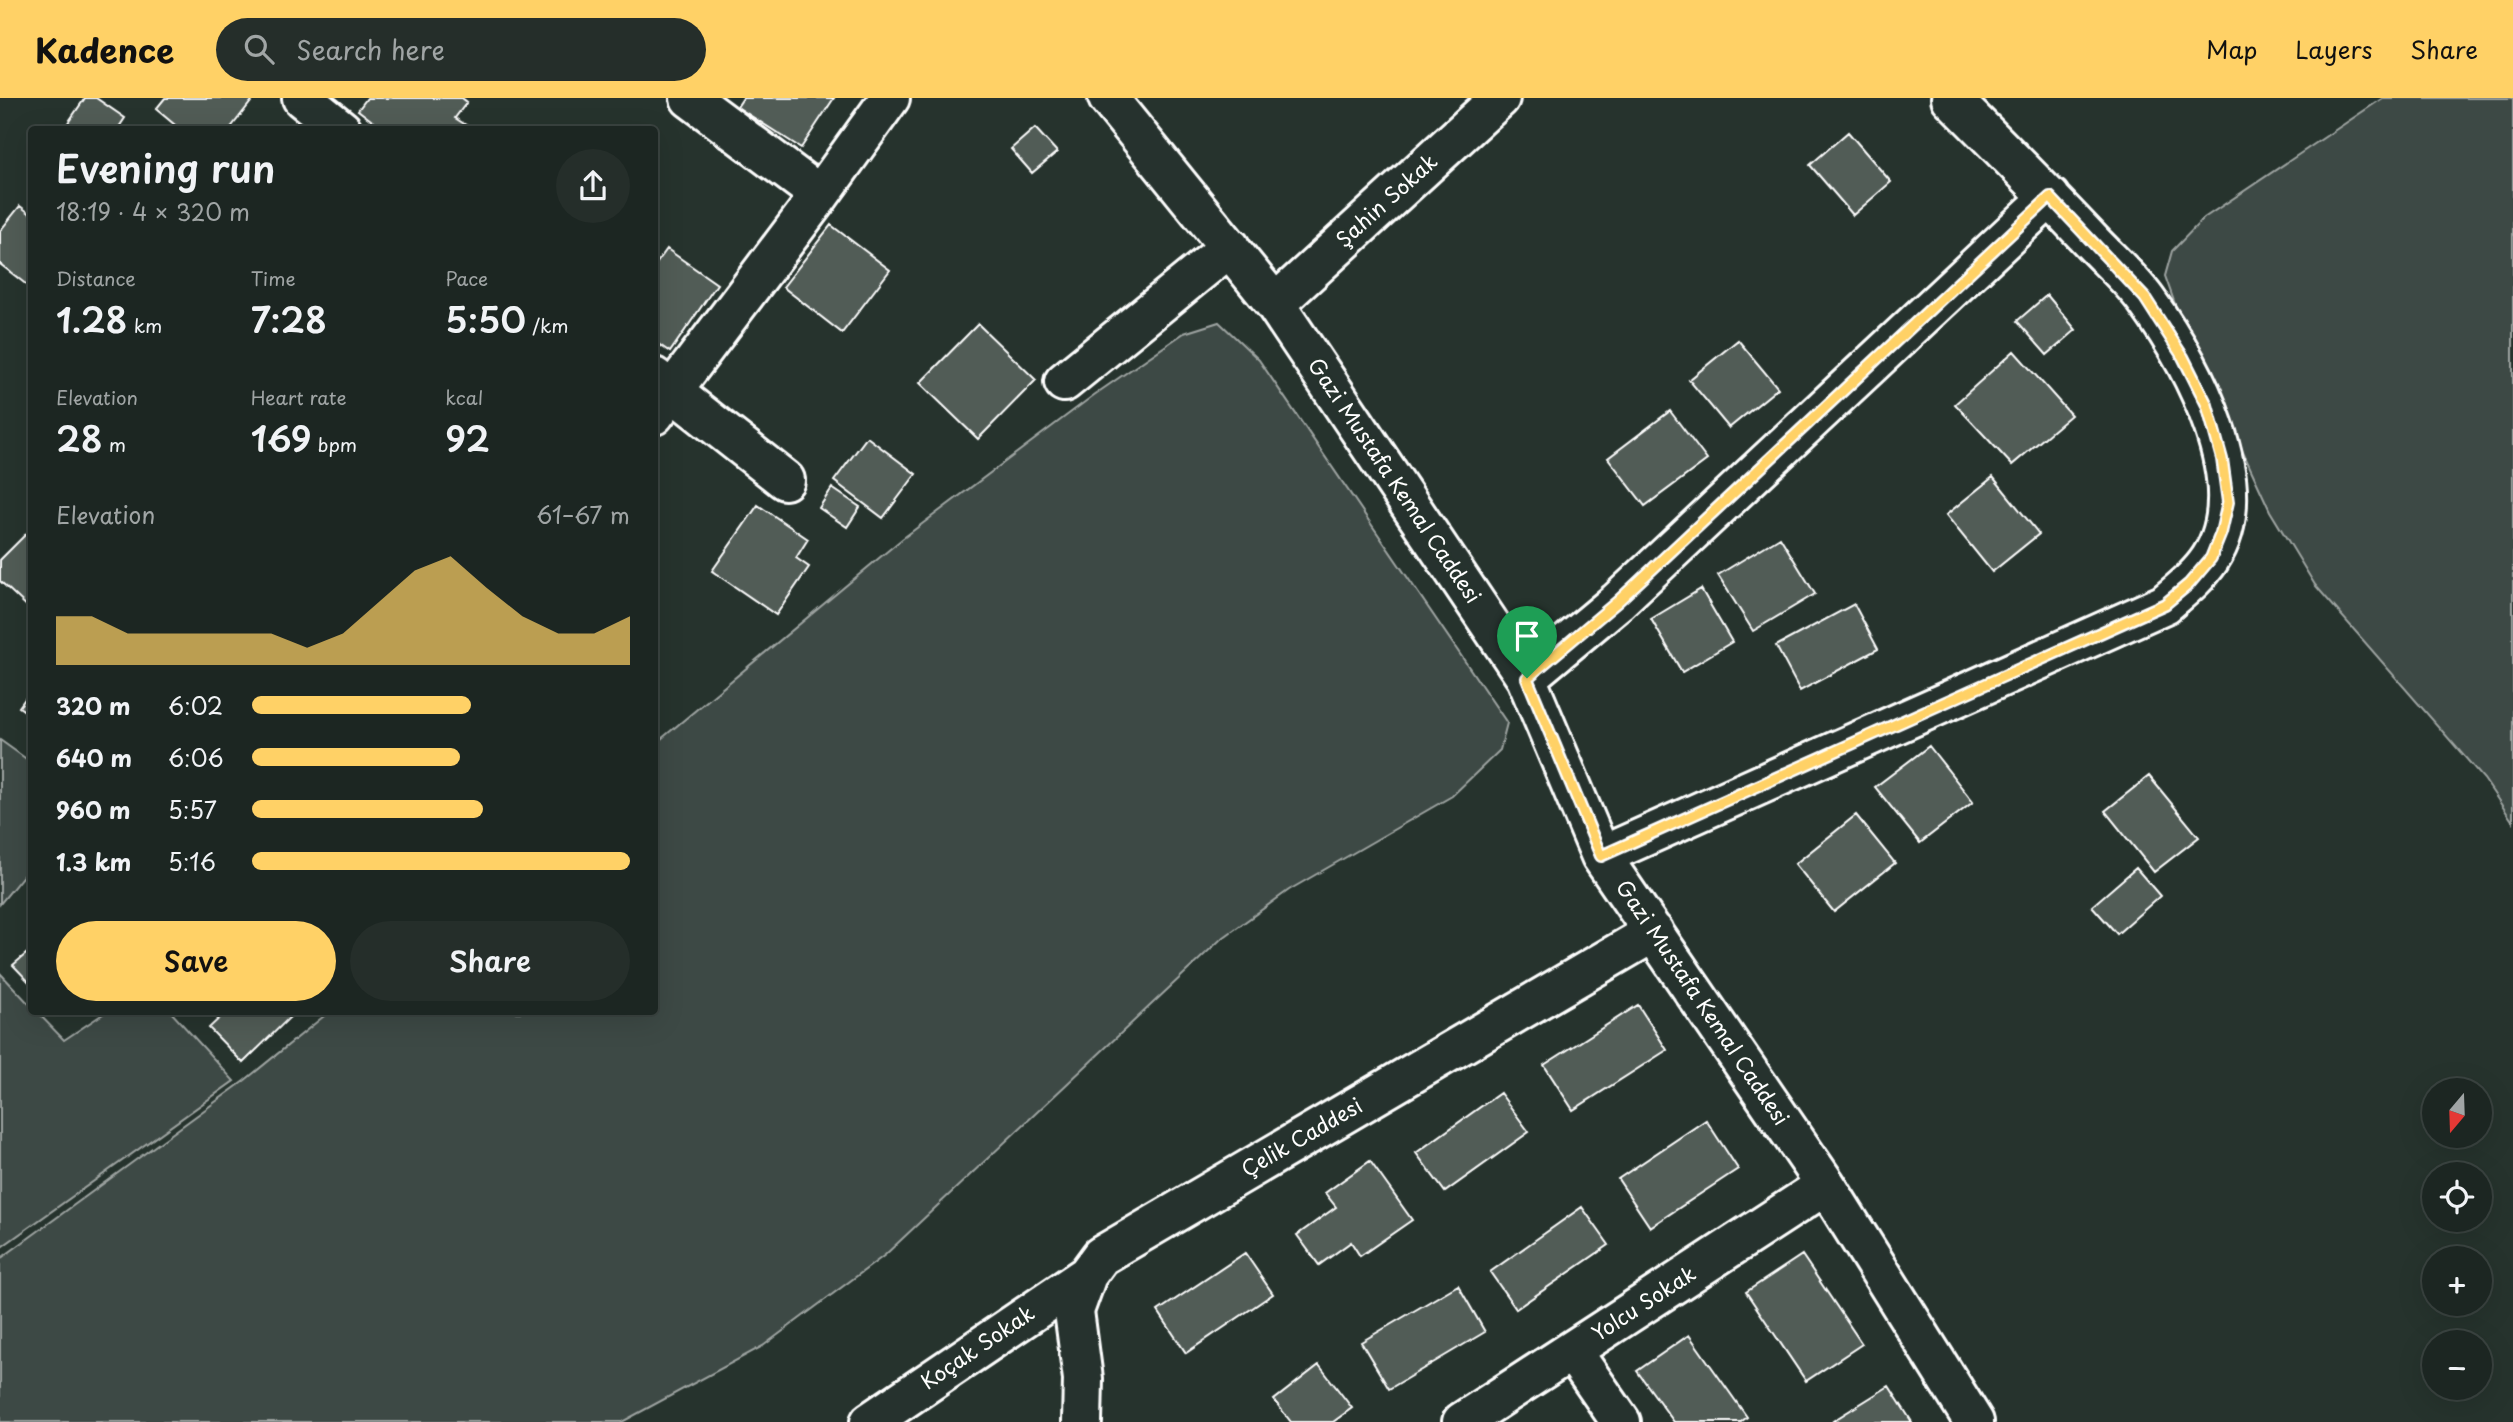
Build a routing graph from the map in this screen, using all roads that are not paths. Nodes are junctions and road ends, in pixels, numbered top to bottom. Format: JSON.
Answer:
{"nodes":[{"id":1,"x":690,"y":98,"type":"edge"},
{"id":2,"x":890,"y":98,"type":"edge"},
{"id":3,"x":1108,"y":98,"type":"edge"},
{"id":4,"x":1500,"y":98,"type":"edge"},
{"id":5,"x":1951,"y":98,"type":"edge"},
{"id":6,"x":304,"y":107,"type":"edge"},
{"id":7,"x":335,"y":126,"type":"edge"},
{"id":8,"x":821,"y":195,"type":"junction"},
{"id":9,"x":2050,"y":197,"type":"junction"},
{"id":10,"x":1230,"y":247,"type":"junction"},
{"id":11,"x":1275,"y":304,"type":"junction"},
{"id":12,"x":1064,"y":382,"type":"dead end"},
{"id":13,"x":660,"y":394,"type":"edge"},
{"id":14,"x":785,"y":480,"type":"dead end"},
{"id":15,"x":1527,"y":678,"type":"junction"},
{"id":16,"x":1601,"y":856,"type":"junction"},
{"id":17,"x":1654,"y":932,"type":"junction"},
{"id":18,"x":1826,"y":1185,"type":"junction"},
{"id":19,"x":1087,"y":1275,"type":"junction"},
{"id":20,"x":1572,"y":1351,"type":"junction"},
{"id":21,"x":1089,"y":1420,"type":"edge"},
{"id":22,"x":870,"y":1422,"type":"edge"},
{"id":23,"x":1462,"y":1422,"type":"edge"},
{"id":24,"x":1621,"y":1422,"type":"edge"},
{"id":25,"x":1974,"y":1422,"type":"edge"}],
"edges":[{"from":1,"to":8,"type":"street"},
{"from":2,"to":8,"type":"street"},
{"from":3,"to":10,"type":"street","name":"Gazi Mustafa Kemal Caddesi"},
{"from":4,"to":11,"type":"street","name":"Şahin Sokak"},
{"from":5,"to":9,"type":"street"},
{"from":6,"to":7,"type":"street"},
{"from":8,"to":13,"type":"street"},
{"from":9,"to":15,"type":"street"},
{"from":9,"to":16,"type":"street"},
{"from":10,"to":11,"type":"street","name":"Gazi Mustafa Kemal Caddesi"},
{"from":10,"to":12,"type":"street"},
{"from":11,"to":15,"type":"street","name":"Gazi Mustafa Kemal Caddesi"},
{"from":13,"to":14,"type":"street"},
{"from":15,"to":16,"type":"street","name":"Gazi Mustafa Kemal Caddesi"},
{"from":16,"to":17,"type":"street","name":"Gazi Mustafa Kemal Caddesi"},
{"from":17,"to":18,"type":"street","name":"Gazi Mustafa Kemal Caddesi"},
{"from":17,"to":19,"type":"street","name":"Çelik Caddesi"},
{"from":18,"to":20,"type":"street","name":"Yolcu Sokak"},
{"from":18,"to":25,"type":"street","name":"Gazi Mustafa Kemal Caddesi"},
{"from":19,"to":21,"type":"street","name":"Çelik Caddesi"},
{"from":19,"to":22,"type":"street","name":"Koçak Sokak"},
{"from":20,"to":23,"type":"street","name":"Yolcu Sokak"},
{"from":20,"to":24,"type":"street"}]}
